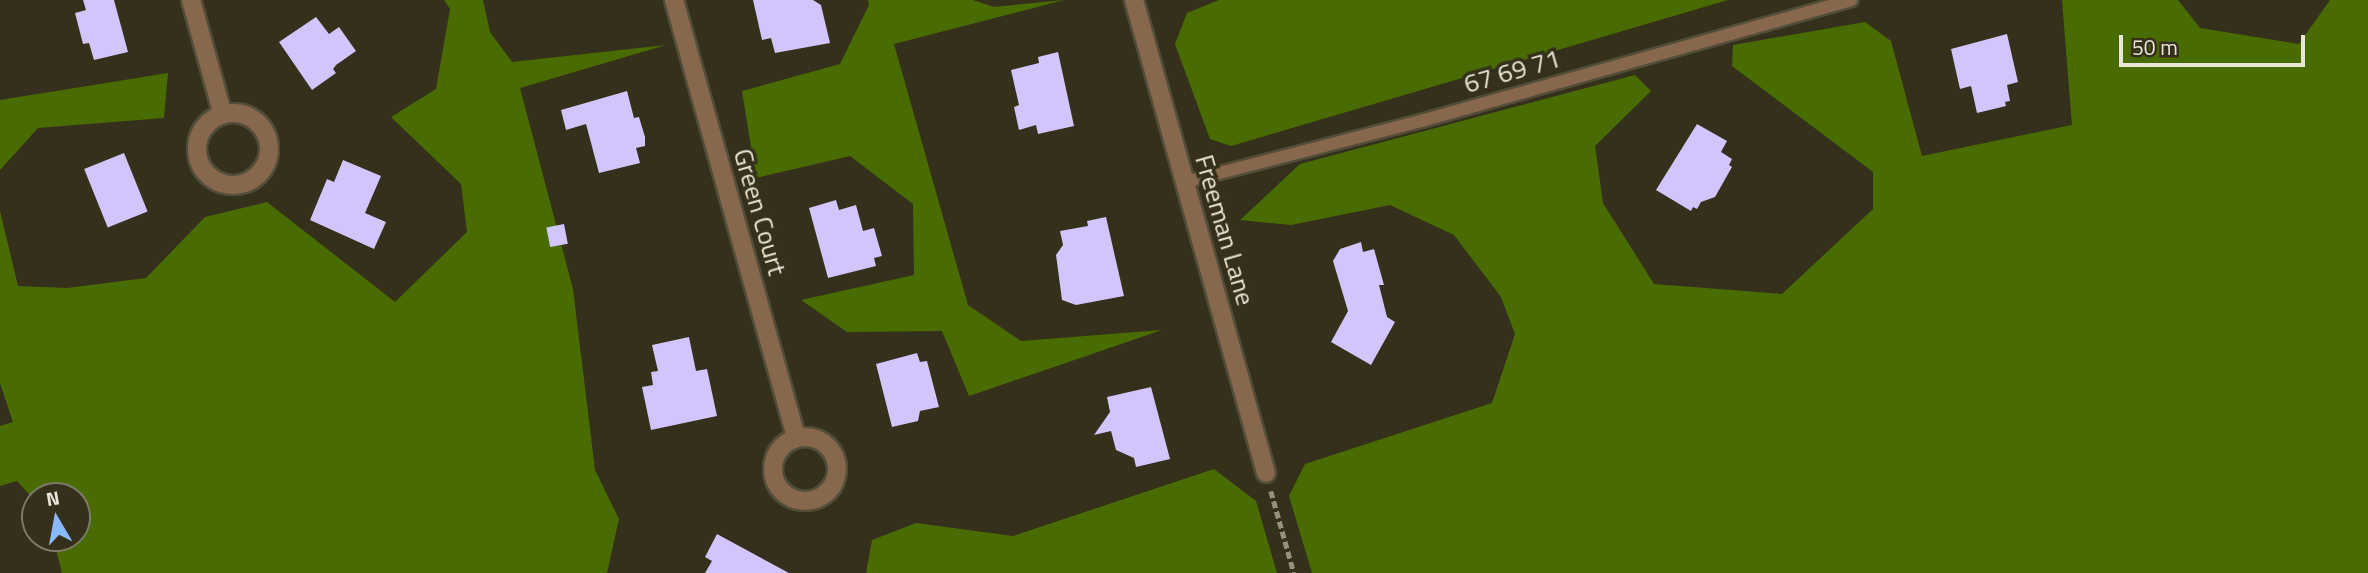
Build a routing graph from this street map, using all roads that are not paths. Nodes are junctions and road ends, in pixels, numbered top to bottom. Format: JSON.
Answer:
{"nodes":[{"id":1,"x":191,"y":0,"type":"edge"},
{"id":2,"x":674,"y":0,"type":"edge"},
{"id":3,"x":1134,"y":0,"type":"edge"},
{"id":4,"x":1851,"y":0,"type":"edge"},
{"id":5,"x":223,"y":115,"type":"junction"},
{"id":6,"x":1185,"y":182,"type":"junction"},
{"id":7,"x":796,"y":438,"type":"dead end"},
{"id":8,"x":1266,"y":473,"type":"road end"}],
"edges":[{"from":1,"to":5,"type":"street"},
{"from":2,"to":7,"type":"street","name":"Green Court"},
{"from":3,"to":6,"type":"street","name":"Freeman Lane"},
{"from":4,"to":6,"type":"lane","name":"67 69 71"},
{"from":5,"to":5,"type":"street"},
{"from":6,"to":8,"type":"street","name":"Freeman Lane"}]}
